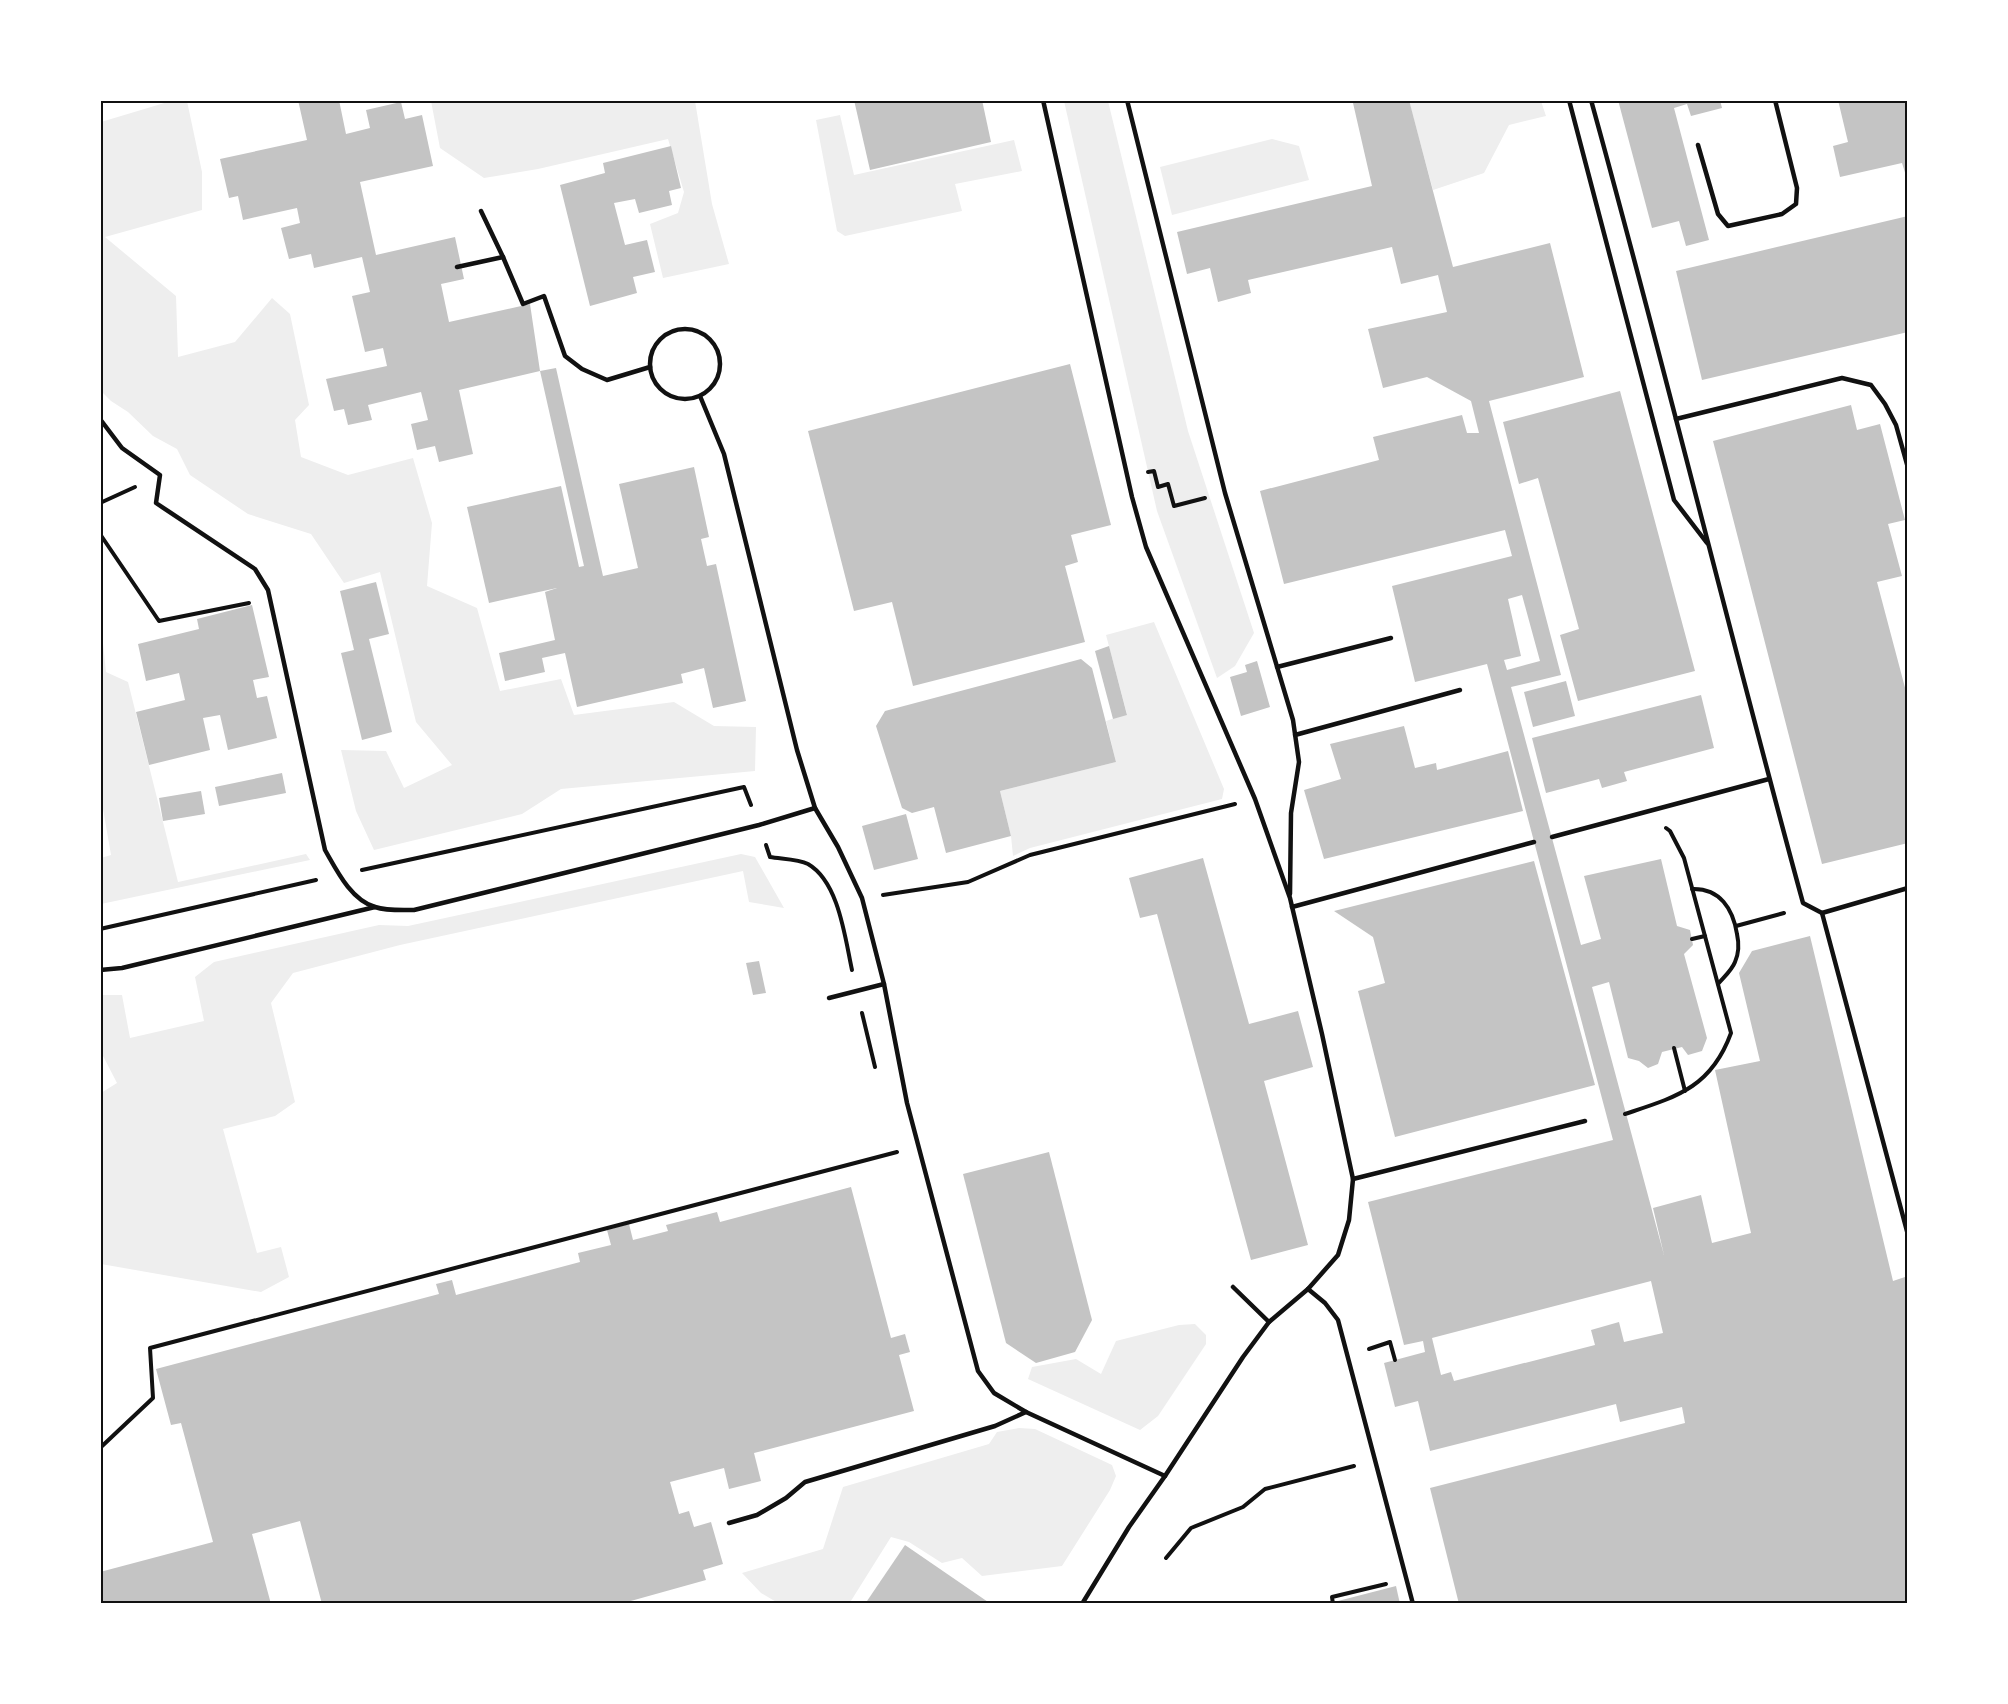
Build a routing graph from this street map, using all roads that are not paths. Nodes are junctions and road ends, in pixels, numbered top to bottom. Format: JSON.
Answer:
{"nodes":[{"id":1,"x":1043,"y":100,"type":"edge"},
{"id":2,"x":1128,"y":100,"type":"edge"},
{"id":3,"x":1569,"y":100,"type":"edge"},
{"id":4,"x":1591,"y":100,"type":"edge"},
{"id":5,"x":1775,"y":100,"type":"edge"},
{"id":6,"x":1698,"y":145,"type":"dead end"},
{"id":7,"x":480,"y":211,"type":"dead end"},
{"id":8,"x":503,"y":257,"type":"junction"},
{"id":9,"x":457,"y":267,"type":"dead end"},
{"id":10,"x":650,"y":367,"type":"junction"},
{"id":11,"x":700,"y":396,"type":"junction"},
{"id":12,"x":100,"y":419,"type":"edge"},
{"id":13,"x":1676,"y":419,"type":"junction"},
{"id":14,"x":1908,"y":468,"type":"edge"},
{"id":15,"x":1709,"y":545,"type":"junction"},
{"id":16,"x":1391,"y":638,"type":"dead end"},
{"id":17,"x":1277,"y":667,"type":"junction"},
{"id":18,"x":1460,"y":690,"type":"dead end"},
{"id":19,"x":1295,"y":735,"type":"junction"},
{"id":20,"x":1769,"y":779,"type":"junction"},
{"id":21,"x":815,"y":808,"type":"junction"},
{"id":22,"x":1552,"y":837,"type":"dead end"},
{"id":23,"x":1534,"y":842,"type":"dead end"},
{"id":24,"x":1908,"y":888,"type":"edge"},
{"id":25,"x":1290,"y":898,"type":"junction"},
{"id":26,"x":375,"y":907,"type":"junction"},
{"id":27,"x":1292,"y":907,"type":"junction"},
{"id":28,"x":1822,"y":913,"type":"junction"},
{"id":29,"x":100,"y":970,"type":"edge"},
{"id":30,"x":884,"y":984,"type":"junction"},
{"id":31,"x":829,"y":998,"type":"dead end"},
{"id":32,"x":1585,"y":1121,"type":"dead end"},
{"id":33,"x":1353,"y":1179,"type":"junction"},
{"id":34,"x":1908,"y":1235,"type":"edge"},
{"id":35,"x":1233,"y":1287,"type":"dead end"},
{"id":36,"x":1308,"y":1289,"type":"junction"},
{"id":37,"x":1269,"y":1322,"type":"junction"},
{"id":38,"x":1026,"y":1412,"type":"junction"},
{"id":39,"x":1165,"y":1476,"type":"junction"},
{"id":40,"x":729,"y":1523,"type":"dead end"},
{"id":41,"x":1082,"y":1604,"type":"edge"},
{"id":42,"x":1413,"y":1604,"type":"edge"}],
"edges":[{"from":1,"to":25,"type":"lane"},
{"from":2,"to":17,"type":"lane"},
{"from":3,"to":15,"type":"lane"},
{"from":4,"to":13,"type":"lane"},
{"from":5,"to":6,"type":"lane"},
{"from":7,"to":8,"type":"lane"},
{"from":8,"to":9,"type":"lane"},
{"from":8,"to":10,"type":"lane"},
{"from":10,"to":11,"type":"lane"},
{"from":10,"to":11,"type":"lane"},
{"from":11,"to":21,"type":"lane"},
{"from":12,"to":26,"type":"lane"},
{"from":13,"to":14,"type":"lane"},
{"from":13,"to":15,"type":"lane"},
{"from":15,"to":20,"type":"lane"},
{"from":16,"to":17,"type":"lane"},
{"from":17,"to":19,"type":"lane"},
{"from":18,"to":19,"type":"lane"},
{"from":19,"to":25,"type":"lane"},
{"from":20,"to":22,"type":"lane"},
{"from":20,"to":28,"type":"lane"},
{"from":21,"to":26,"type":"lane"},
{"from":21,"to":30,"type":"lane"},
{"from":23,"to":27,"type":"lane"},
{"from":24,"to":28,"type":"lane"},
{"from":25,"to":27,"type":"lane"},
{"from":26,"to":29,"type":"lane"},
{"from":27,"to":33,"type":"lane"},
{"from":28,"to":34,"type":"lane"},
{"from":30,"to":31,"type":"lane"},
{"from":30,"to":38,"type":"lane"},
{"from":32,"to":33,"type":"lane"},
{"from":33,"to":36,"type":"lane"},
{"from":35,"to":37,"type":"lane"},
{"from":36,"to":37,"type":"lane"},
{"from":36,"to":42,"type":"lane"},
{"from":37,"to":39,"type":"lane"},
{"from":38,"to":39,"type":"lane"},
{"from":38,"to":40,"type":"lane"},
{"from":39,"to":41,"type":"lane"}]}
